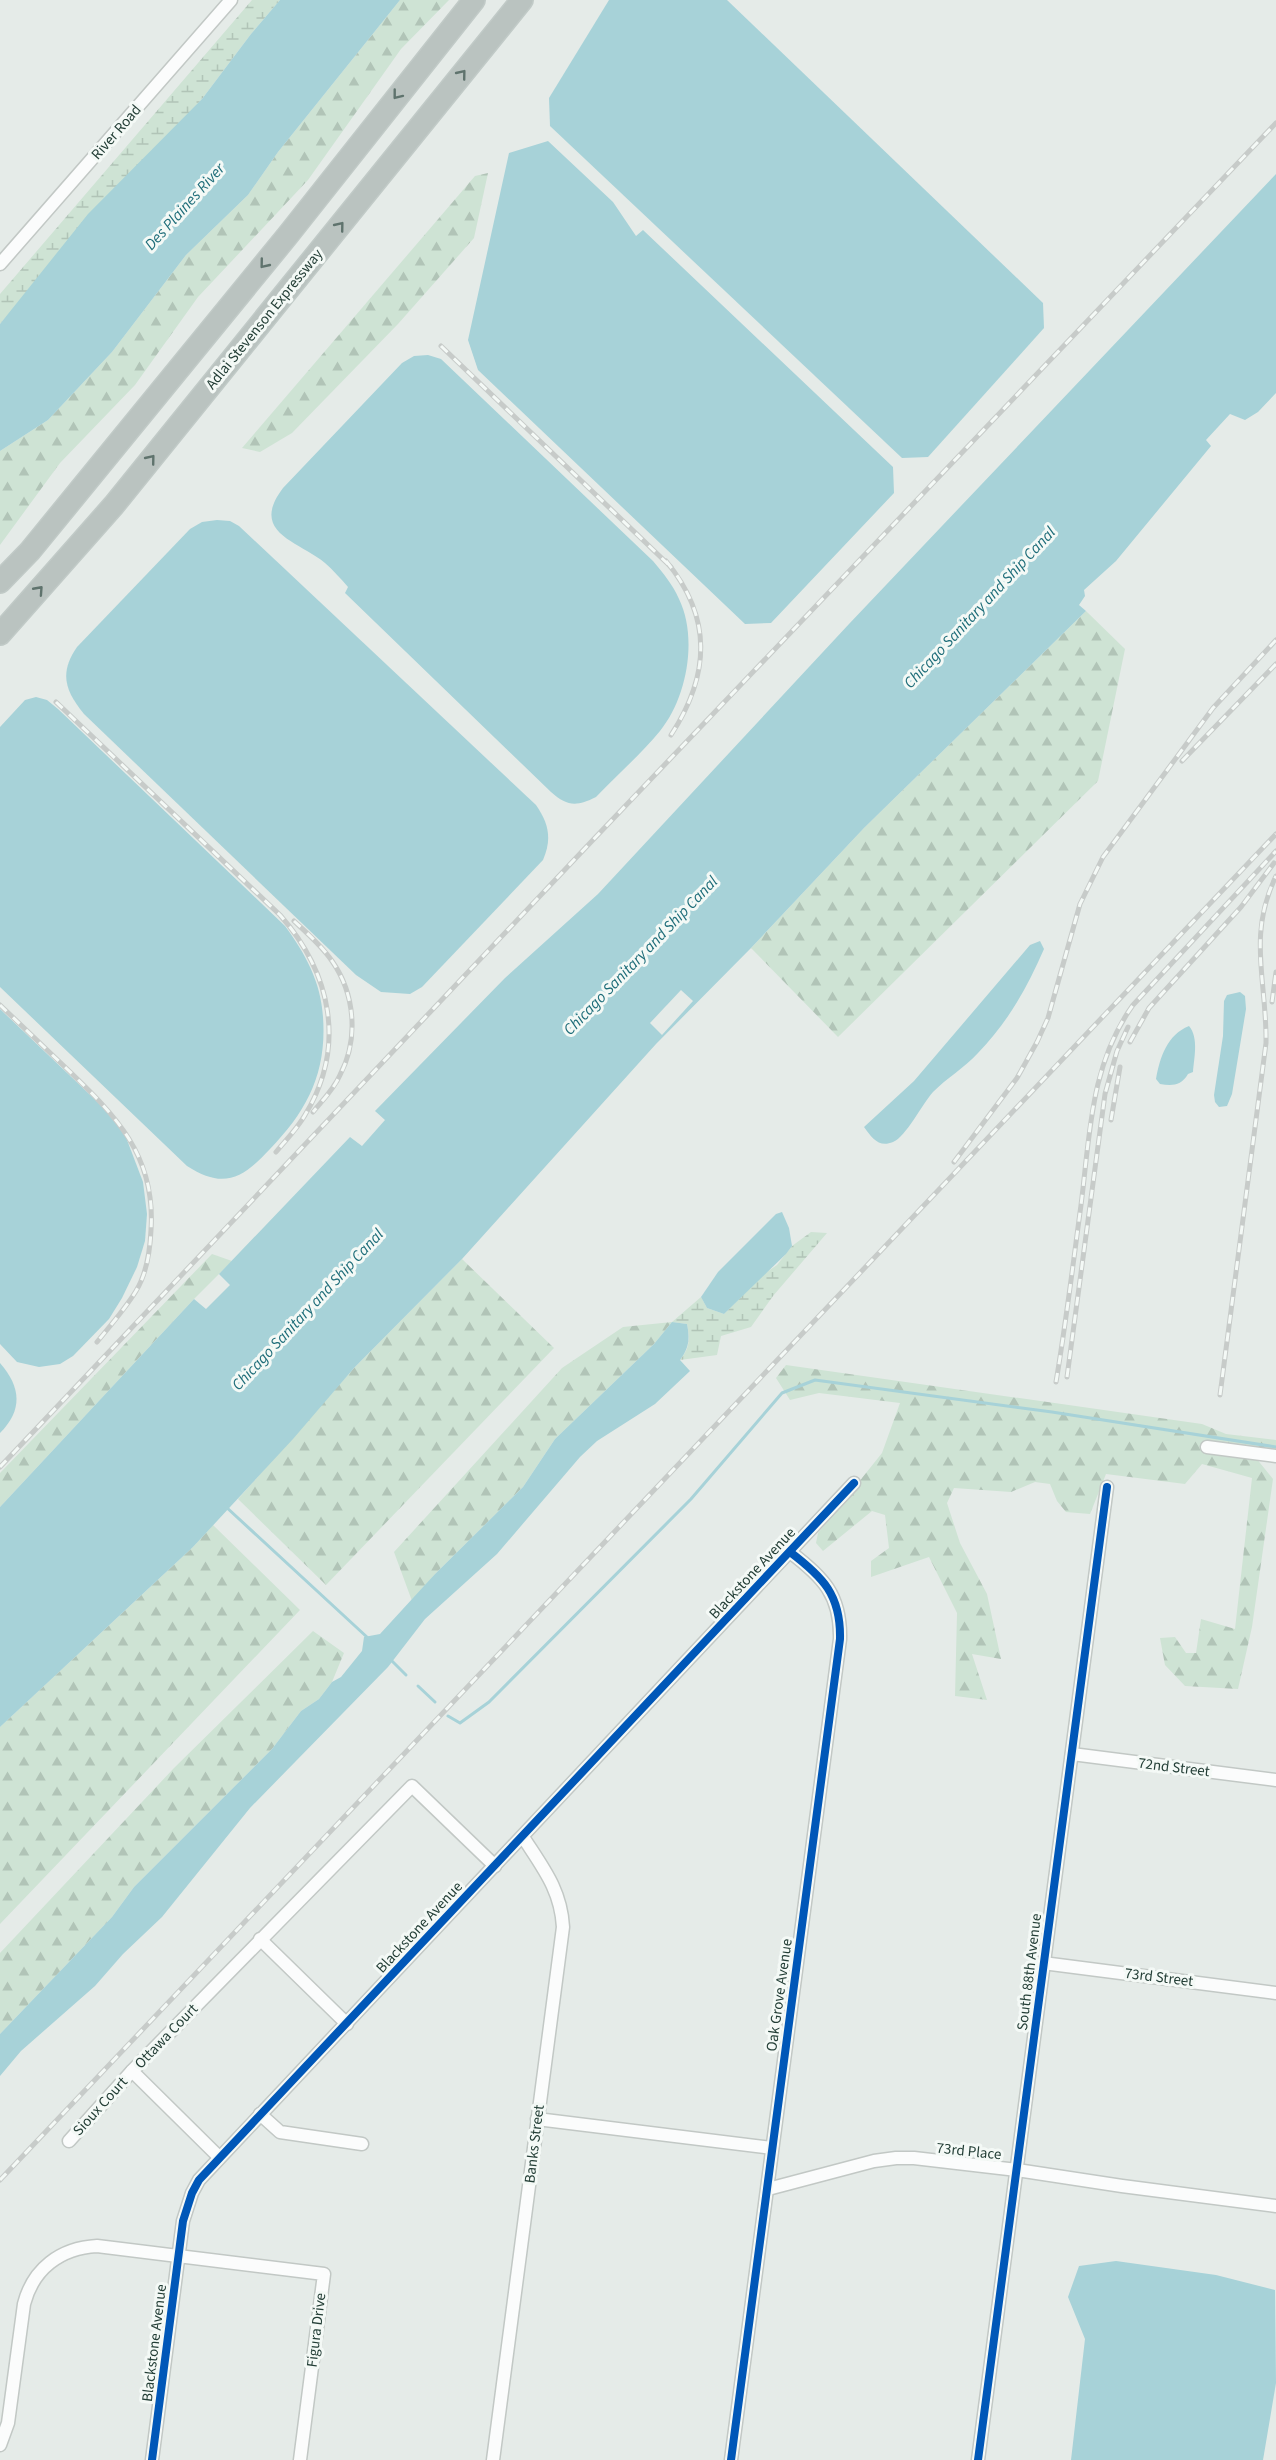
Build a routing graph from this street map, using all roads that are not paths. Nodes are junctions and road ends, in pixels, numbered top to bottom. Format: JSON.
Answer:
{"nodes":[{"id":1,"x":231,"y":0,"type":"edge"},
{"id":2,"x":474,"y":0,"type":"edge"},
{"id":3,"x":522,"y":0,"type":"edge"},
{"id":4,"x":0,"y":264,"type":"edge"},
{"id":5,"x":0,"y":582,"type":"edge"},
{"id":6,"x":0,"y":634,"type":"edge"},
{"id":7,"x":1207,"y":1447,"type":"dead end"},
{"id":8,"x":1276,"y":1456,"type":"edge"},
{"id":9,"x":854,"y":1484,"type":"dead end"},
{"id":10,"x":1107,"y":1487,"type":"dead end"},
{"id":11,"x":790,"y":1552,"type":"junction"},
{"id":12,"x":1072,"y":1754,"type":"junction"},
{"id":13,"x":1276,"y":1780,"type":"edge"},
{"id":14,"x":523,"y":1837,"type":"junction"},
{"id":15,"x":495,"y":1866,"type":"junction"},
{"id":16,"x":260,"y":1939,"type":"junction"},
{"id":17,"x":1043,"y":1963,"type":"junction"},
{"id":18,"x":1276,"y":1993,"type":"edge"},
{"id":19,"x":347,"y":2024,"type":"junction"},
{"id":20,"x":132,"y":2071,"type":"junction"},
{"id":21,"x":260,"y":2114,"type":"junction"},
{"id":22,"x":537,"y":2119,"type":"junction"},
{"id":23,"x":69,"y":2141,"type":"dead end"},
{"id":24,"x":362,"y":2144,"type":"dead end"},
{"id":25,"x":772,"y":2148,"type":"junction"},
{"id":26,"x":219,"y":2157,"type":"junction"},
{"id":27,"x":1017,"y":2170,"type":"junction"},
{"id":28,"x":768,"y":2189,"type":"junction"},
{"id":29,"x":1276,"y":2206,"type":"edge"},
{"id":30,"x":178,"y":2256,"type":"junction"},
{"id":31,"x":4,"y":2422,"type":"edge"},
{"id":32,"x":0,"y":2445,"type":"edge"},
{"id":33,"x":152,"y":2460,"type":"edge"},
{"id":34,"x":300,"y":2460,"type":"edge"},
{"id":35,"x":493,"y":2460,"type":"edge"},
{"id":36,"x":730,"y":2460,"type":"edge"},
{"id":37,"x":978,"y":2460,"type":"edge"}],
"edges":[{"from":1,"to":4,"type":"street","name":"River Road"},
{"from":2,"to":5,"type":"highway","one_way":true},
{"from":6,"to":3,"type":"highway","name":"Adlai Stevenson Expressway","one_way":true},
{"from":7,"to":8,"type":"street"},
{"from":9,"to":11,"type":"street","name":"Blackstone Avenue"},
{"from":10,"to":12,"type":"street","name":"South 88th Avenue"},
{"from":11,"to":14,"type":"street","name":"Blackstone Avenue"},
{"from":11,"to":25,"type":"street","name":"Oak Grove Avenue"},
{"from":12,"to":13,"type":"street","name":"72nd Street"},
{"from":12,"to":17,"type":"street","name":"South 88th Avenue"},
{"from":14,"to":15,"type":"street","name":"Blackstone Avenue"},
{"from":14,"to":22,"type":"street","name":"Banks Street"},
{"from":15,"to":16,"type":"street","name":"Ottawa Court"},
{"from":15,"to":19,"type":"street","name":"Blackstone Avenue"},
{"from":16,"to":19,"type":"street"},
{"from":16,"to":20,"type":"street","name":"Ottawa Court"},
{"from":17,"to":18,"type":"street","name":"73rd Street"},
{"from":17,"to":27,"type":"street","name":"South 88th Avenue"},
{"from":19,"to":21,"type":"street","name":"Blackstone Avenue"},
{"from":20,"to":23,"type":"street","name":"Sioux Court"},
{"from":20,"to":26,"type":"street","name":"Ottawa Court"},
{"from":21,"to":24,"type":"street"},
{"from":21,"to":26,"type":"street","name":"Blackstone Avenue"},
{"from":22,"to":25,"type":"street"},
{"from":22,"to":35,"type":"street","name":"Banks Street"},
{"from":25,"to":28,"type":"street","name":"Oak Grove Avenue"},
{"from":26,"to":30,"type":"street","name":"Blackstone Avenue"},
{"from":27,"to":28,"type":"street","name":"73rd Place"},
{"from":27,"to":29,"type":"street","name":"73rd Place"},
{"from":27,"to":37,"type":"street","name":"South 88th Avenue"},
{"from":28,"to":36,"type":"street","name":"Oak Grove Avenue"},
{"from":30,"to":31,"type":"street"},
{"from":30,"to":33,"type":"street","name":"Blackstone Avenue"},
{"from":30,"to":34,"type":"street","name":"Figura Drive"},
{"from":31,"to":32,"type":"street"}]}
